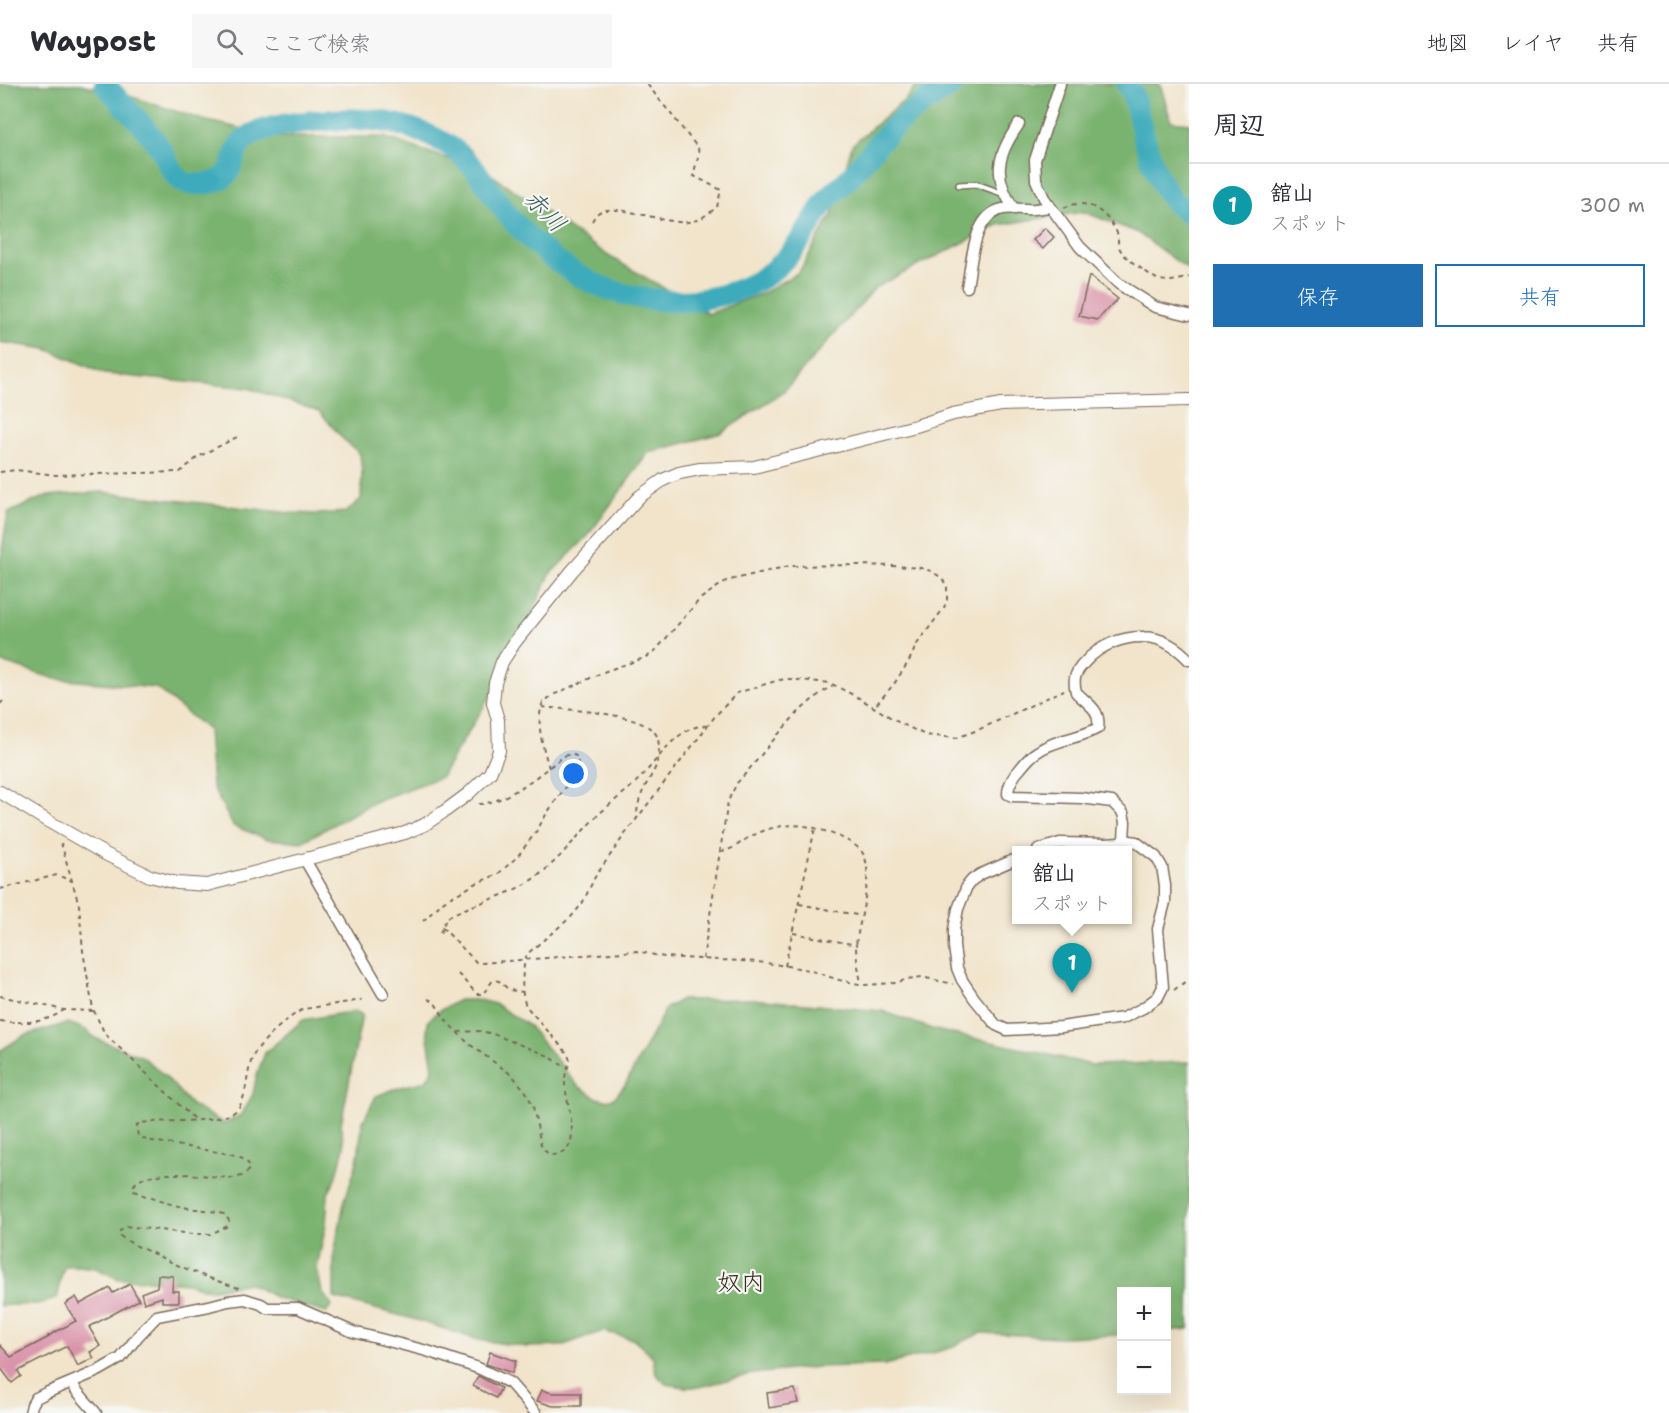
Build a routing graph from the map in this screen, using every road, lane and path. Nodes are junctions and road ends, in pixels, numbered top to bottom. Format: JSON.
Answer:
{"nodes":[{"id":1,"x":647,"y":84,"type":"edge"},
{"id":2,"x":1060,"y":84,"type":"edge"},
{"id":3,"x":1019,"y":124,"type":"dead end"},
{"id":4,"x":959,"y":185,"type":"dead end"},
{"id":5,"x":1004,"y":194,"type":"junction"},
{"id":6,"x":1014,"y":209,"type":"junction"},
{"id":7,"x":1052,"y":210,"type":"junction"},
{"id":8,"x":592,"y":221,"type":"dead end"},
{"id":9,"x":1189,"y":277,"type":"edge"},
{"id":10,"x":967,"y":287,"type":"dead end"},
{"id":11,"x":1189,"y":315,"type":"edge"},
{"id":12,"x":1189,"y":400,"type":"edge"},
{"id":13,"x":237,"y":438,"type":"dead end"},
{"id":14,"x":0,"y":472,"type":"edge"},
{"id":15,"x":1189,"y":660,"type":"edge"},
{"id":16,"x":1074,"y":685,"type":"junction"},
{"id":17,"x":834,"y":686,"type":"junction"},
{"id":18,"x":3,"y":701,"type":"dead end"},
{"id":19,"x":0,"y":704,"type":"edge"},
{"id":20,"x":540,"y":707,"type":"junction"},
{"id":21,"x":874,"y":707,"type":"junction"},
{"id":22,"x":709,"y":726,"type":"junction"},
{"id":23,"x":657,"y":758,"type":"junction"},
{"id":24,"x":549,"y":768,"type":"junction"},
{"id":25,"x":0,"y":792,"type":"edge"},
{"id":26,"x":465,"y":796,"type":"junction"},
{"id":27,"x":637,"y":819,"type":"junction"},
{"id":28,"x":816,"y":828,"type":"junction"},
{"id":29,"x":60,"y":829,"type":"junction"},
{"id":30,"x":1124,"y":840,"type":"junction"},
{"id":31,"x":1051,"y":846,"type":"edge"},
{"id":32,"x":720,"y":851,"type":"junction"},
{"id":33,"x":305,"y":860,"type":"junction"},
{"id":34,"x":1012,"y":861,"type":"edge"},
{"id":35,"x":72,"y":881,"type":"junction"},
{"id":36,"x":0,"y":889,"type":"edge"},
{"id":37,"x":799,"y":904,"type":"junction"},
{"id":38,"x":862,"y":916,"type":"junction"},
{"id":39,"x":423,"y":921,"type":"dead end"},
{"id":40,"x":442,"y":927,"type":"junction"},
{"id":41,"x":440,"y":933,"type":"dead end"},
{"id":42,"x":793,"y":933,"type":"junction"},
{"id":43,"x":857,"y":945,"type":"junction"},
{"id":44,"x":703,"y":959,"type":"junction"},
{"id":45,"x":525,"y":960,"type":"junction"},
{"id":46,"x":785,"y":966,"type":"junction"},
{"id":47,"x":458,"y":974,"type":"dead end"},
{"id":48,"x":861,"y":984,"type":"junction"},
{"id":49,"x":967,"y":988,"type":"junction"},
{"id":50,"x":523,"y":992,"type":"junction"},
{"id":51,"x":382,"y":994,"type":"dead end"},
{"id":52,"x":0,"y":996,"type":"edge"},
{"id":53,"x":428,"y":999,"type":"dead end"},
{"id":54,"x":362,"y":1000,"type":"dead end"},
{"id":55,"x":64,"y":1010,"type":"junction"},
{"id":56,"x":94,"y":1011,"type":"junction"},
{"id":57,"x":0,"y":1021,"type":"edge"},
{"id":58,"x":458,"y":1032,"type":"junction"},
{"id":59,"x":568,"y":1067,"type":"junction"},
{"id":60,"x":194,"y":1119,"type":"junction"},
{"id":61,"x":242,"y":1289,"type":"dead end"},
{"id":62,"x":72,"y":1383,"type":"junction"},
{"id":63,"x":30,"y":1413,"type":"edge"},
{"id":64,"x":96,"y":1413,"type":"edge"},
{"id":65,"x":536,"y":1413,"type":"edge"}],
"edges":[{"from":1,"to":8,"type":"path"},
{"from":2,"to":7,"type":"street"},
{"from":3,"to":5,"type":"street"},
{"from":4,"to":5,"type":"lane"},
{"from":5,"to":6,"type":"street"},
{"from":6,"to":7,"type":"street"},
{"from":6,"to":10,"type":"street"},
{"from":7,"to":9,"type":"path"},
{"from":7,"to":11,"type":"street"},
{"from":12,"to":26,"type":"street"},
{"from":13,"to":14,"type":"path"},
{"from":15,"to":16,"type":"street"},
{"from":16,"to":21,"type":"path"},
{"from":16,"to":30,"type":"street"},
{"from":17,"to":21,"type":"path"},
{"from":17,"to":22,"type":"path"},
{"from":17,"to":32,"type":"path"},
{"from":18,"to":19,"type":"path"},
{"from":20,"to":21,"type":"path"},
{"from":20,"to":23,"type":"path"},
{"from":20,"to":24,"type":"path"},
{"from":22,"to":23,"type":"path"},
{"from":22,"to":27,"type":"path"},
{"from":23,"to":27,"type":"path"},
{"from":23,"to":40,"type":"path"},
{"from":24,"to":26,"type":"path"},
{"from":24,"to":39,"type":"path"},
{"from":25,"to":29,"type":"street"},
{"from":26,"to":33,"type":"street"},
{"from":27,"to":45,"type":"path"},
{"from":28,"to":32,"type":"path"},
{"from":28,"to":37,"type":"path"},
{"from":28,"to":38,"type":"path"},
{"from":29,"to":33,"type":"street"},
{"from":29,"to":35,"type":"path"},
{"from":30,"to":31,"type":"street"},
{"from":30,"to":49,"type":"street"},
{"from":32,"to":44,"type":"path"},
{"from":33,"to":51,"type":"street"},
{"from":34,"to":49,"type":"street"},
{"from":35,"to":36,"type":"path"},
{"from":35,"to":56,"type":"path"},
{"from":37,"to":38,"type":"path"},
{"from":37,"to":42,"type":"path"},
{"from":38,"to":43,"type":"path"},
{"from":40,"to":41,"type":"path"},
{"from":40,"to":45,"type":"path"},
{"from":42,"to":43,"type":"path"},
{"from":42,"to":46,"type":"path"},
{"from":43,"to":48,"type":"path"},
{"from":44,"to":45,"type":"path"},
{"from":44,"to":46,"type":"path"},
{"from":45,"to":50,"type":"path"},
{"from":46,"to":48,"type":"path"},
{"from":47,"to":50,"type":"path"},
{"from":48,"to":49,"type":"path"},
{"from":50,"to":59,"type":"path"},
{"from":52,"to":55,"type":"path"},
{"from":53,"to":58,"type":"path"},
{"from":54,"to":60,"type":"path"},
{"from":55,"to":56,"type":"path"},
{"from":55,"to":57,"type":"path"},
{"from":56,"to":60,"type":"path"},
{"from":58,"to":59,"type":"path"},
{"from":58,"to":59,"type":"path"},
{"from":60,"to":61,"type":"path"},
{"from":62,"to":63,"type":"street"},
{"from":62,"to":64,"type":"street"},
{"from":62,"to":65,"type":"street"}]}
